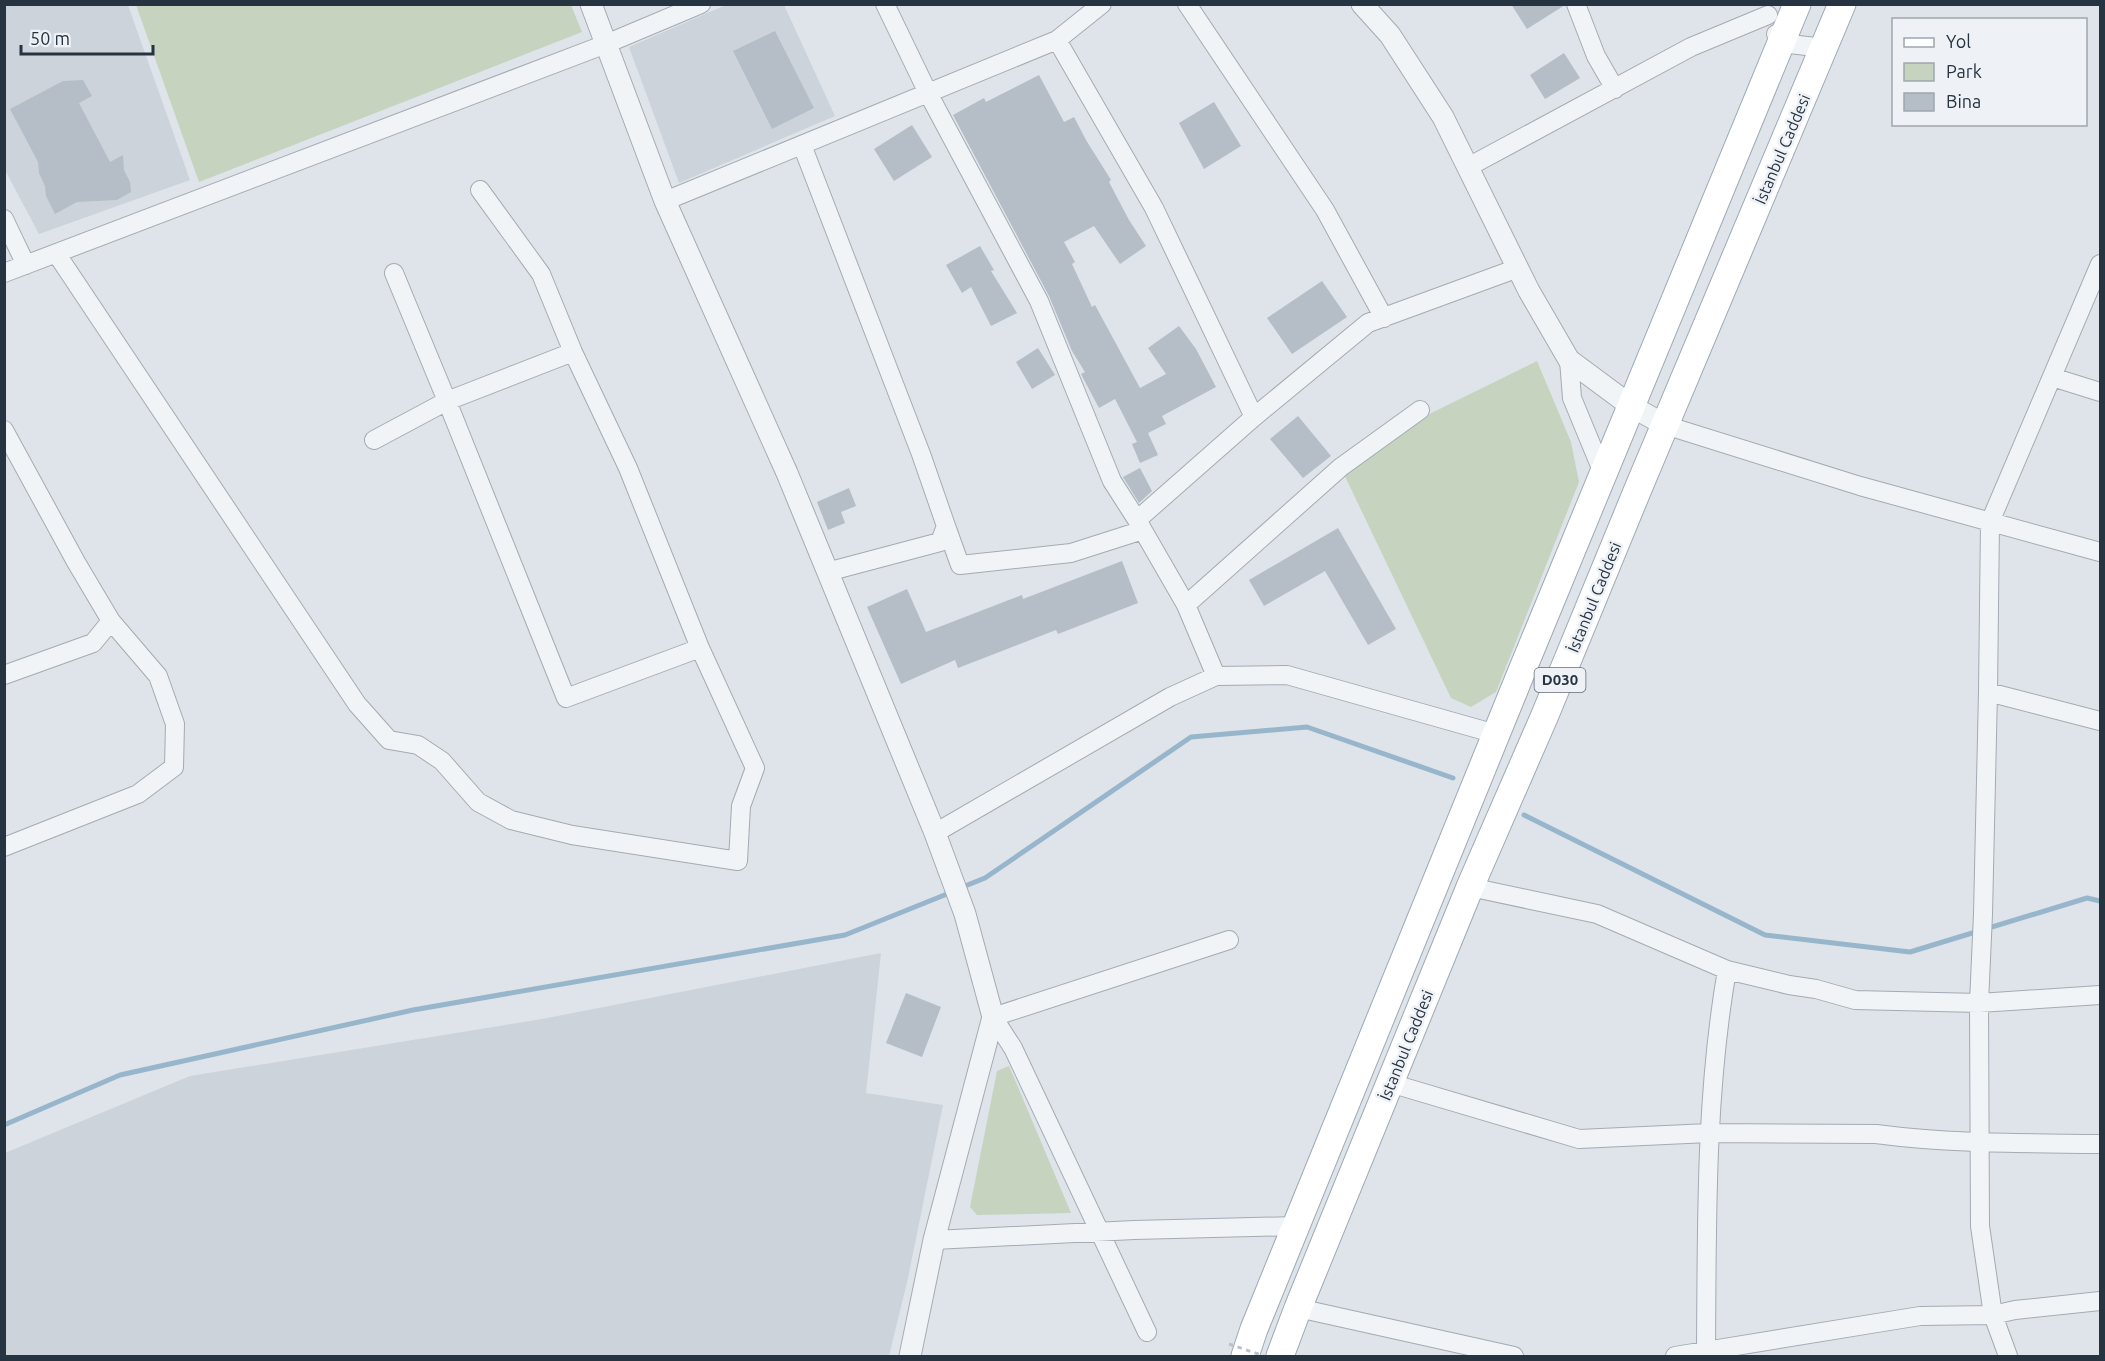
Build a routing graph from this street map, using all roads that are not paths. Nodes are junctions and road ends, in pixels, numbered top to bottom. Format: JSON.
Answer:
{"nodes":[{"id":1,"x":591,"y":4,"type":"edge"},
{"id":2,"x":701,"y":4,"type":"edge"},
{"id":3,"x":885,"y":4,"type":"edge"},
{"id":4,"x":1102,"y":4,"type":"edge"},
{"id":5,"x":1187,"y":4,"type":"edge"},
{"id":6,"x":1362,"y":4,"type":"edge"},
{"id":7,"x":1575,"y":4,"type":"edge"},
{"id":8,"x":1797,"y":4,"type":"edge"},
{"id":9,"x":1842,"y":4,"type":"edge"},
{"id":10,"x":1766,"y":10,"type":"edge"},
{"id":11,"x":1057,"y":40,"type":"junction"},
{"id":12,"x":1781,"y":43,"type":"junction"},
{"id":13,"x":606,"y":44,"type":"junction"},
{"id":14,"x":1824,"y":48,"type":"junction"},
{"id":15,"x":1615,"y":89,"type":"junction"},
{"id":16,"x":928,"y":93,"type":"junction"},
{"id":17,"x":802,"y":145,"type":"junction"},
{"id":18,"x":1468,"y":167,"type":"junction"},
{"id":19,"x":480,"y":189,"type":"dead end"},
{"id":20,"x":664,"y":201,"type":"junction"},
{"id":21,"x":4,"y":219,"type":"edge"},
{"id":22,"x":56,"y":253,"type":"junction"},
{"id":23,"x":2100,"y":264,"type":"edge"},
{"id":24,"x":26,"y":265,"type":"junction"},
{"id":25,"x":1518,"y":268,"type":"junction"},
{"id":26,"x":4,"y":273,"type":"edge"},
{"id":27,"x":394,"y":273,"type":"dead end"},
{"id":28,"x":1384,"y":318,"type":"junction"},
{"id":29,"x":573,"y":352,"type":"junction"},
{"id":30,"x":1569,"y":360,"type":"junction"},
{"id":31,"x":2052,"y":377,"type":"junction"},
{"id":32,"x":2100,"y":392,"type":"edge"},
{"id":33,"x":447,"y":401,"type":"junction"},
{"id":34,"x":1631,"y":406,"type":"junction"},
{"id":35,"x":1420,"y":410,"type":"dead end"},
{"id":36,"x":1254,"y":417,"type":"junction"},
{"id":37,"x":1665,"y":425,"type":"junction"},
{"id":38,"x":4,"y":430,"type":"edge"},
{"id":39,"x":374,"y":440,"type":"dead end"},
{"id":40,"x":1604,"y":474,"type":"junction"},
{"id":41,"x":1990,"y":522,"type":"junction"},
{"id":42,"x":1140,"y":525,"type":"junction"},
{"id":43,"x":946,"y":526,"type":"junction"},
{"id":44,"x":2100,"y":552,"type":"edge"},
{"id":45,"x":827,"y":572,"type":"junction"},
{"id":46,"x":1186,"y":605,"type":"junction"},
{"id":47,"x":111,"y":621,"type":"junction"},
{"id":48,"x":700,"y":648,"type":"junction"},
{"id":49,"x":4,"y":675,"type":"edge"},
{"id":50,"x":1216,"y":676,"type":"junction"},
{"id":51,"x":1988,"y":692,"type":"junction"},
{"id":52,"x":2100,"y":721,"type":"edge"},
{"id":53,"x":1496,"y":734,"type":"junction"},
{"id":54,"x":938,"y":842,"type":"junction"},
{"id":55,"x":4,"y":847,"type":"edge"},
{"id":56,"x":1470,"y":887,"type":"junction"},
{"id":57,"x":1229,"y":940,"type":"dead end"},
{"id":58,"x":1727,"y":970,"type":"junction"},
{"id":59,"x":2100,"y":995,"type":"edge"},
{"id":60,"x":1979,"y":1003,"type":"junction"},
{"id":61,"x":993,"y":1017,"type":"junction"},
{"id":62,"x":1390,"y":1083,"type":"junction"},
{"id":63,"x":1709,"y":1133,"type":"junction"},
{"id":64,"x":1980,"y":1143,"type":"junction"},
{"id":65,"x":2100,"y":1144,"type":"edge"},
{"id":66,"x":1296,"y":1226,"type":"junction"},
{"id":67,"x":1100,"y":1232,"type":"junction"},
{"id":68,"x":934,"y":1240,"type":"junction"},
{"id":69,"x":2100,"y":1301,"type":"edge"},
{"id":70,"x":1298,"y":1308,"type":"junction"},
{"id":71,"x":1993,"y":1315,"type":"junction"},
{"id":72,"x":1147,"y":1332,"type":"dead end"},
{"id":73,"x":1237,"y":1350,"type":"edge"},
{"id":74,"x":1706,"y":1351,"type":"junction"},
{"id":75,"x":910,"y":1356,"type":"edge"},
{"id":76,"x":1280,"y":1356,"type":"edge"},
{"id":77,"x":1514,"y":1356,"type":"edge"},
{"id":78,"x":1674,"y":1356,"type":"edge"},
{"id":79,"x":2008,"y":1356,"type":"edge"}],
"edges":[{"from":1,"to":13,"type":"street"},
{"from":2,"to":13,"type":"street"},
{"from":3,"to":16,"type":"street"},
{"from":4,"to":11,"type":"street"},
{"from":5,"to":28,"type":"street"},
{"from":6,"to":18,"type":"street"},
{"from":7,"to":15,"type":"street"},
{"from":8,"to":12,"type":"main road","name":"İstanbul Caddesi","number":"D030"},
{"from":9,"to":14,"type":"main road","name":"İstanbul Caddesi","number":"D030"},
{"from":10,"to":12,"type":"street"},
{"from":10,"to":15,"type":"street"},
{"from":11,"to":16,"type":"street"},
{"from":11,"to":36,"type":"street"},
{"from":12,"to":14,"type":"street"},
{"from":12,"to":34,"type":"main road","name":"İstanbul Caddesi","number":"D030"},
{"from":13,"to":20,"type":"street"},
{"from":13,"to":22,"type":"street"},
{"from":14,"to":37,"type":"main road","name":"İstanbul Caddesi","number":"D030"},
{"from":15,"to":18,"type":"street"},
{"from":16,"to":17,"type":"street"},
{"from":16,"to":42,"type":"street"},
{"from":17,"to":20,"type":"street"},
{"from":17,"to":43,"type":"street"},
{"from":18,"to":25,"type":"street"},
{"from":19,"to":29,"type":"street"},
{"from":20,"to":45,"type":"street"},
{"from":21,"to":24,"type":"street"},
{"from":22,"to":24,"type":"street"},
{"from":22,"to":48,"type":"street"},
{"from":23,"to":31,"type":"street"},
{"from":24,"to":26,"type":"street"},
{"from":25,"to":28,"type":"street"},
{"from":25,"to":30,"type":"street"},
{"from":27,"to":33,"type":"street"},
{"from":28,"to":36,"type":"street"},
{"from":29,"to":33,"type":"street"},
{"from":29,"to":48,"type":"street"},
{"from":30,"to":34,"type":"street"},
{"from":30,"to":40,"type":"street"},
{"from":31,"to":32,"type":"street"},
{"from":31,"to":41,"type":"street"},
{"from":33,"to":39,"type":"street"},
{"from":33,"to":48,"type":"street"},
{"from":34,"to":37,"type":"street"},
{"from":34,"to":40,"type":"main road","name":"İstanbul Caddesi","number":"D030"},
{"from":35,"to":46,"type":"street"},
{"from":36,"to":42,"type":"street"},
{"from":37,"to":41,"type":"street"},
{"from":37,"to":56,"type":"main road","name":"İstanbul Caddesi","number":"D030"},
{"from":38,"to":47,"type":"street"},
{"from":40,"to":53,"type":"main road","name":"İstanbul Caddesi","number":"D030"},
{"from":41,"to":44,"type":"street"},
{"from":41,"to":51,"type":"street"},
{"from":42,"to":43,"type":"street"},
{"from":42,"to":46,"type":"street"},
{"from":43,"to":45,"type":"street"},
{"from":45,"to":54,"type":"street"},
{"from":46,"to":50,"type":"street"},
{"from":47,"to":49,"type":"street"},
{"from":47,"to":55,"type":"street"},
{"from":50,"to":53,"type":"street"},
{"from":50,"to":54,"type":"street"},
{"from":51,"to":52,"type":"street"},
{"from":51,"to":60,"type":"street"},
{"from":53,"to":66,"type":"main road","name":"İstanbul Caddesi","number":"D030"},
{"from":54,"to":61,"type":"street"},
{"from":56,"to":58,"type":"street"},
{"from":56,"to":62,"type":"main road","name":"İstanbul Caddesi","number":"D030"},
{"from":57,"to":61,"type":"street"},
{"from":58,"to":60,"type":"street"},
{"from":58,"to":63,"type":"street"},
{"from":59,"to":60,"type":"street"},
{"from":60,"to":64,"type":"street"},
{"from":61,"to":67,"type":"street"},
{"from":61,"to":68,"type":"street"},
{"from":62,"to":63,"type":"street"},
{"from":62,"to":70,"type":"main road","name":"İstanbul Caddesi","number":"D030"},
{"from":63,"to":64,"type":"street"},
{"from":63,"to":74,"type":"street"},
{"from":64,"to":65,"type":"street"},
{"from":64,"to":71,"type":"street"},
{"from":66,"to":67,"type":"street"},
{"from":66,"to":73,"type":"main road","name":"İstanbul Caddesi","number":"D030"},
{"from":67,"to":68,"type":"street"},
{"from":67,"to":72,"type":"street"},
{"from":68,"to":75,"type":"street"},
{"from":69,"to":71,"type":"street"},
{"from":70,"to":76,"type":"main road","name":"İstanbul Caddesi","number":"D030"},
{"from":70,"to":77,"type":"street"},
{"from":71,"to":74,"type":"street"},
{"from":71,"to":79,"type":"street"},
{"from":74,"to":78,"type":"street"}]}
